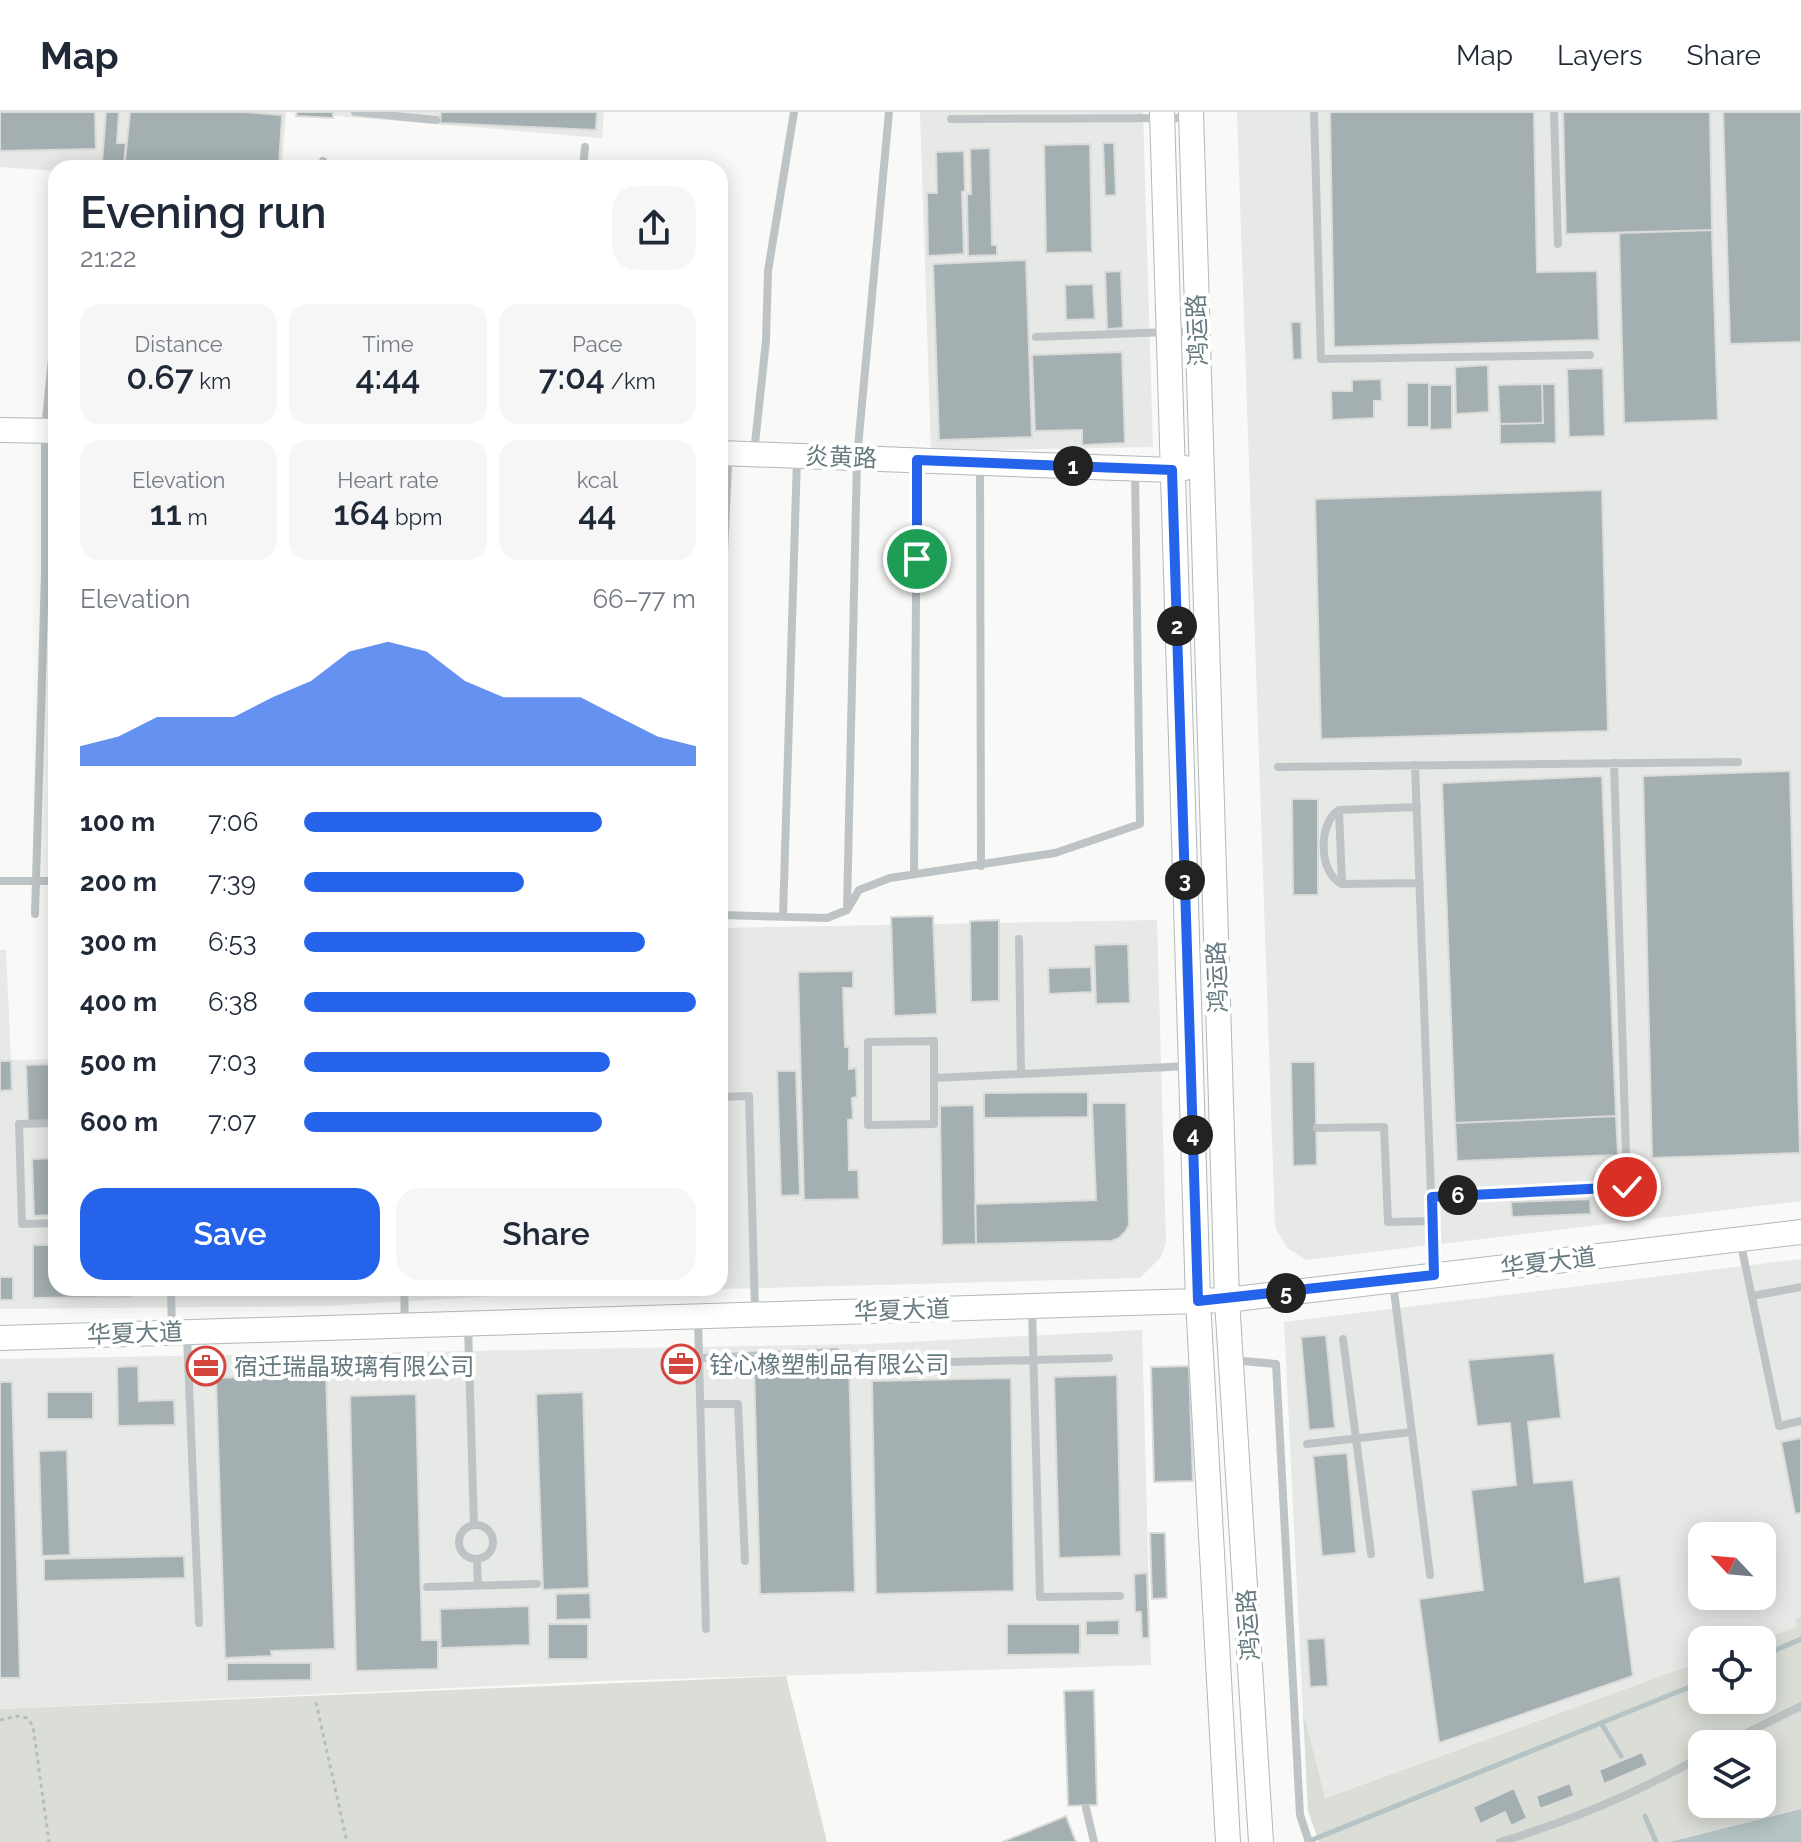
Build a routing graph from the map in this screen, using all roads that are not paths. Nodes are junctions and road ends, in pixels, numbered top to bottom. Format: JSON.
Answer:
{"nodes":[{"id":1,"x":355,"y":112,"type":"edge"},
{"id":2,"x":794,"y":112,"type":"edge"},
{"id":3,"x":889,"y":112,"type":"edge"},
{"id":4,"x":1314,"y":112,"type":"edge"},
{"id":5,"x":1554,"y":112,"type":"edge"},
{"id":6,"x":1162,"y":115,"type":"edge"},
{"id":7,"x":1191,"y":115,"type":"edge"},
{"id":8,"x":951,"y":119,"type":"dead end"},
{"id":9,"x":436,"y":120,"type":"dead end"},
{"id":10,"x":585,"y":147,"type":"dead end"},
{"id":11,"x":584,"y":160,"type":"edge"},
{"id":12,"x":1558,"y":244,"type":"dead end"},
{"id":13,"x":1197,"y":331,"type":"junction"},
{"id":14,"x":1168,"y":332,"type":"junction"},
{"id":15,"x":1036,"y":337,"type":"dead end"},
{"id":16,"x":1590,"y":355,"type":"dead end"},
{"id":17,"x":0,"y":430,"type":"edge"},
{"id":18,"x":48,"y":431,"type":"edge"},
{"id":19,"x":754,"y":454,"type":"junction"},
{"id":20,"x":797,"y":455,"type":"junction"},
{"id":21,"x":728,"y":457,"type":"edge"},
{"id":22,"x":857,"y":458,"type":"junction"},
{"id":23,"x":917,"y":460,"type":"junction"},
{"id":24,"x":980,"y":463,"type":"junction"},
{"id":25,"x":1201,"y":464,"type":"junction"},
{"id":26,"x":1135,"y":469,"type":"junction"},
{"id":27,"x":1172,"y":470,"type":"junction"},
{"id":28,"x":48,"y":488,"type":"edge"},
{"id":29,"x":1738,"y":762,"type":"dead end"},
{"id":30,"x":1614,"y":763,"type":"junction"},
{"id":31,"x":1415,"y":765,"type":"junction"},
{"id":32,"x":1278,"y":767,"type":"dead end"},
{"id":33,"x":1417,"y":807,"type":"junction"},
{"id":34,"x":1339,"y":810,"type":"junction"},
{"id":35,"x":981,"y":866,"type":"junction"},
{"id":36,"x":914,"y":873,"type":"junction"},
{"id":37,"x":0,"y":881,"type":"edge"},
{"id":38,"x":36,"y":881,"type":"junction"},
{"id":39,"x":48,"y":881,"type":"edge"},
{"id":40,"x":1420,"y":883,"type":"junction"},
{"id":41,"x":1342,"y":884,"type":"junction"},
{"id":42,"x":847,"y":910,"type":"junction"},
{"id":43,"x":35,"y":914,"type":"dead end"},
{"id":44,"x":728,"y":915,"type":"edge"},
{"id":45,"x":783,"y":917,"type":"junction"},
{"id":46,"x":1019,"y":939,"type":"dead end"},
{"id":47,"x":1191,"y":1066,"type":"junction"},
{"id":48,"x":1021,"y":1074,"type":"junction"},
{"id":49,"x":934,"y":1078,"type":"junction"},
{"id":50,"x":728,"y":1097,"type":"edge"},
{"id":51,"x":48,"y":1123,"type":"edge"},
{"id":52,"x":1317,"y":1128,"type":"dead end"},
{"id":53,"x":1432,"y":1197,"type":"junction"},
{"id":54,"x":1432,"y":1221,"type":"junction"},
{"id":55,"x":48,"y":1223,"type":"edge"},
{"id":56,"x":1801,"y":1232,"type":"edge"},
{"id":57,"x":1740,"y":1239,"type":"junction"},
{"id":58,"x":1434,"y":1275,"type":"junction"},
{"id":59,"x":1393,"y":1280,"type":"junction"},
{"id":60,"x":1801,"y":1287,"type":"edge"},
{"id":61,"x":172,"y":1296,"type":"edge"},
{"id":62,"x":404,"y":1296,"type":"edge"},
{"id":63,"x":1752,"y":1296,"type":"junction"},
{"id":64,"x":1227,"y":1300,"type":"junction"},
{"id":65,"x":1198,"y":1301,"type":"junction"},
{"id":66,"x":1032,"y":1306,"type":"junction"},
{"id":67,"x":755,"y":1315,"type":"junction"},
{"id":68,"x":698,"y":1316,"type":"junction"},
{"id":69,"x":468,"y":1323,"type":"junction"},
{"id":70,"x":405,"y":1325,"type":"junction"},
{"id":71,"x":179,"y":1332,"type":"junction"},
{"id":72,"x":0,"y":1338,"type":"edge"},
{"id":73,"x":1343,"y":1339,"type":"dead end"},
{"id":74,"x":836,"y":1352,"type":"dead end"},
{"id":75,"x":699,"y":1358,"type":"junction"},
{"id":76,"x":1109,"y":1358,"type":"dead end"},
{"id":77,"x":1034,"y":1360,"type":"junction"},
{"id":78,"x":1231,"y":1360,"type":"junction"},
{"id":79,"x":877,"y":1364,"type":"dead end"},
{"id":80,"x":700,"y":1404,"type":"junction"},
{"id":81,"x":1801,"y":1421,"type":"edge"},
{"id":82,"x":1412,"y":1432,"type":"junction"},
{"id":83,"x":1356,"y":1438,"type":"junction"},
{"id":84,"x":1307,"y":1444,"type":"dead end"},
{"id":85,"x":474,"y":1525,"type":"junction"},
{"id":86,"x":1371,"y":1554,"type":"dead end"},
{"id":87,"x":477,"y":1560,"type":"junction"},
{"id":88,"x":745,"y":1561,"type":"dead end"},
{"id":89,"x":1430,"y":1575,"type":"dead end"},
{"id":90,"x":537,"y":1584,"type":"dead end"},
{"id":91,"x":478,"y":1585,"type":"junction"},
{"id":92,"x":427,"y":1587,"type":"dead end"},
{"id":93,"x":1120,"y":1596,"type":"dead end"},
{"id":94,"x":199,"y":1623,"type":"dead end"},
{"id":95,"x":706,"y":1629,"type":"dead end"},
{"id":96,"x":1801,"y":1706,"type":"edge"},
{"id":97,"x":1752,"y":1730,"type":"edge"},
{"id":98,"x":1688,"y":1764,"type":"edge"},
{"id":99,"x":1086,"y":1808,"type":"dead end"},
{"id":100,"x":1094,"y":1842,"type":"edge"},
{"id":101,"x":1228,"y":1842,"type":"edge"},
{"id":102,"x":1261,"y":1842,"type":"edge"},
{"id":103,"x":1309,"y":1842,"type":"edge"},
{"id":104,"x":1500,"y":1842,"type":"edge"}],
"edges":[{"from":1,"to":9,"type":"lane"},
{"from":2,"to":19,"type":"lane"},
{"from":3,"to":22,"type":"lane"},
{"from":4,"to":16,"type":"lane"},
{"from":5,"to":12,"type":"lane"},
{"from":6,"to":7,"type":"lane"},
{"from":6,"to":8,"type":"lane"},
{"from":6,"to":14,"type":"street","name":"鸿运路"},
{"from":7,"to":13,"type":"street","name":"鸿运路"},
{"from":10,"to":11,"type":"lane"},
{"from":13,"to":14,"type":"lane"},
{"from":13,"to":25,"type":"street","name":"鸿运路"},
{"from":14,"to":15,"type":"lane"},
{"from":14,"to":27,"type":"street","name":"鸿运路"},
{"from":17,"to":18,"type":"street"},
{"from":19,"to":20,"type":"street","name":"炎黄路"},
{"from":19,"to":21,"type":"street","name":"炎黄路"},
{"from":20,"to":22,"type":"street","name":"炎黄路"},
{"from":20,"to":45,"type":"lane"},
{"from":22,"to":23,"type":"street","name":"炎黄路"},
{"from":22,"to":42,"type":"lane"},
{"from":23,"to":24,"type":"street","name":"炎黄路"},
{"from":23,"to":36,"type":"lane"},
{"from":24,"to":26,"type":"street","name":"炎黄路"},
{"from":24,"to":35,"type":"lane"},
{"from":25,"to":27,"type":"street","name":"炎黄路"},
{"from":25,"to":64,"type":"street","name":"鸿运路"},
{"from":26,"to":27,"type":"street","name":"炎黄路"},
{"from":26,"to":35,"type":"lane"},
{"from":27,"to":47,"type":"street","name":"鸿运路"},
{"from":28,"to":38,"type":"lane"},
{"from":29,"to":30,"type":"lane"},
{"from":30,"to":31,"type":"lane"},
{"from":30,"to":53,"type":"lane"},
{"from":31,"to":32,"type":"lane"},
{"from":31,"to":33,"type":"lane"},
{"from":33,"to":34,"type":"lane"},
{"from":33,"to":40,"type":"lane"},
{"from":34,"to":41,"type":"lane"},
{"from":34,"to":41,"type":"lane"},
{"from":35,"to":36,"type":"lane"},
{"from":36,"to":42,"type":"lane"},
{"from":37,"to":38,"type":"lane"},
{"from":38,"to":39,"type":"lane"},
{"from":38,"to":43,"type":"lane"},
{"from":40,"to":41,"type":"lane"},
{"from":40,"to":53,"type":"lane"},
{"from":42,"to":45,"type":"lane"},
{"from":44,"to":45,"type":"lane"},
{"from":46,"to":48,"type":"lane"},
{"from":47,"to":48,"type":"lane"},
{"from":47,"to":65,"type":"street","name":"鸿运路"},
{"from":48,"to":49,"type":"lane"},
{"from":49,"to":49,"type":"lane"},
{"from":50,"to":67,"type":"lane"},
{"from":51,"to":55,"type":"lane"},
{"from":52,"to":54,"type":"lane"},
{"from":53,"to":54,"type":"lane"},
{"from":54,"to":58,"type":"lane"},
{"from":56,"to":57,"type":"street","name":"华夏大道"},
{"from":57,"to":58,"type":"street","name":"华夏大道"},
{"from":57,"to":63,"type":"lane"},
{"from":58,"to":59,"type":"street","name":"华夏大道"},
{"from":59,"to":64,"type":"street","name":"华夏大道"},
{"from":59,"to":82,"type":"lane"},
{"from":60,"to":63,"type":"lane"},
{"from":61,"to":71,"type":"lane"},
{"from":62,"to":70,"type":"lane"},
{"from":63,"to":81,"type":"lane"},
{"from":64,"to":65,"type":"street","name":"华夏大道"},
{"from":64,"to":78,"type":"street","name":"鸿运路"},
{"from":65,"to":66,"type":"street","name":"华夏大道"},
{"from":65,"to":101,"type":"street","name":"鸿运路"},
{"from":66,"to":67,"type":"street","name":"华夏大道"},
{"from":66,"to":77,"type":"lane"},
{"from":67,"to":68,"type":"street","name":"华夏大道"},
{"from":68,"to":69,"type":"street","name":"华夏大道"},
{"from":68,"to":75,"type":"lane"},
{"from":69,"to":70,"type":"street","name":"华夏大道"},
{"from":69,"to":85,"type":"lane"},
{"from":70,"to":71,"type":"street","name":"华夏大道"},
{"from":71,"to":72,"type":"street","name":"华夏大道"},
{"from":71,"to":94,"type":"lane"},
{"from":73,"to":83,"type":"lane"},
{"from":74,"to":75,"type":"lane"},
{"from":75,"to":80,"type":"lane"},
{"from":76,"to":77,"type":"lane"},
{"from":77,"to":79,"type":"lane"},
{"from":77,"to":93,"type":"lane"},
{"from":78,"to":102,"type":"street","name":"鸿运路"},
{"from":78,"to":103,"type":"lane"},
{"from":80,"to":88,"type":"lane"},
{"from":80,"to":95,"type":"lane"},
{"from":82,"to":83,"type":"lane"},
{"from":82,"to":89,"type":"lane"},
{"from":83,"to":84,"type":"lane"},
{"from":83,"to":86,"type":"lane"},
{"from":85,"to":87,"type":"lane"},
{"from":85,"to":87,"type":"lane"},
{"from":87,"to":91,"type":"lane"},
{"from":90,"to":91,"type":"lane"},
{"from":91,"to":92,"type":"lane"},
{"from":96,"to":97,"type":"lane"},
{"from":98,"to":104,"type":"lane"},
{"from":99,"to":100,"type":"lane"}]}
